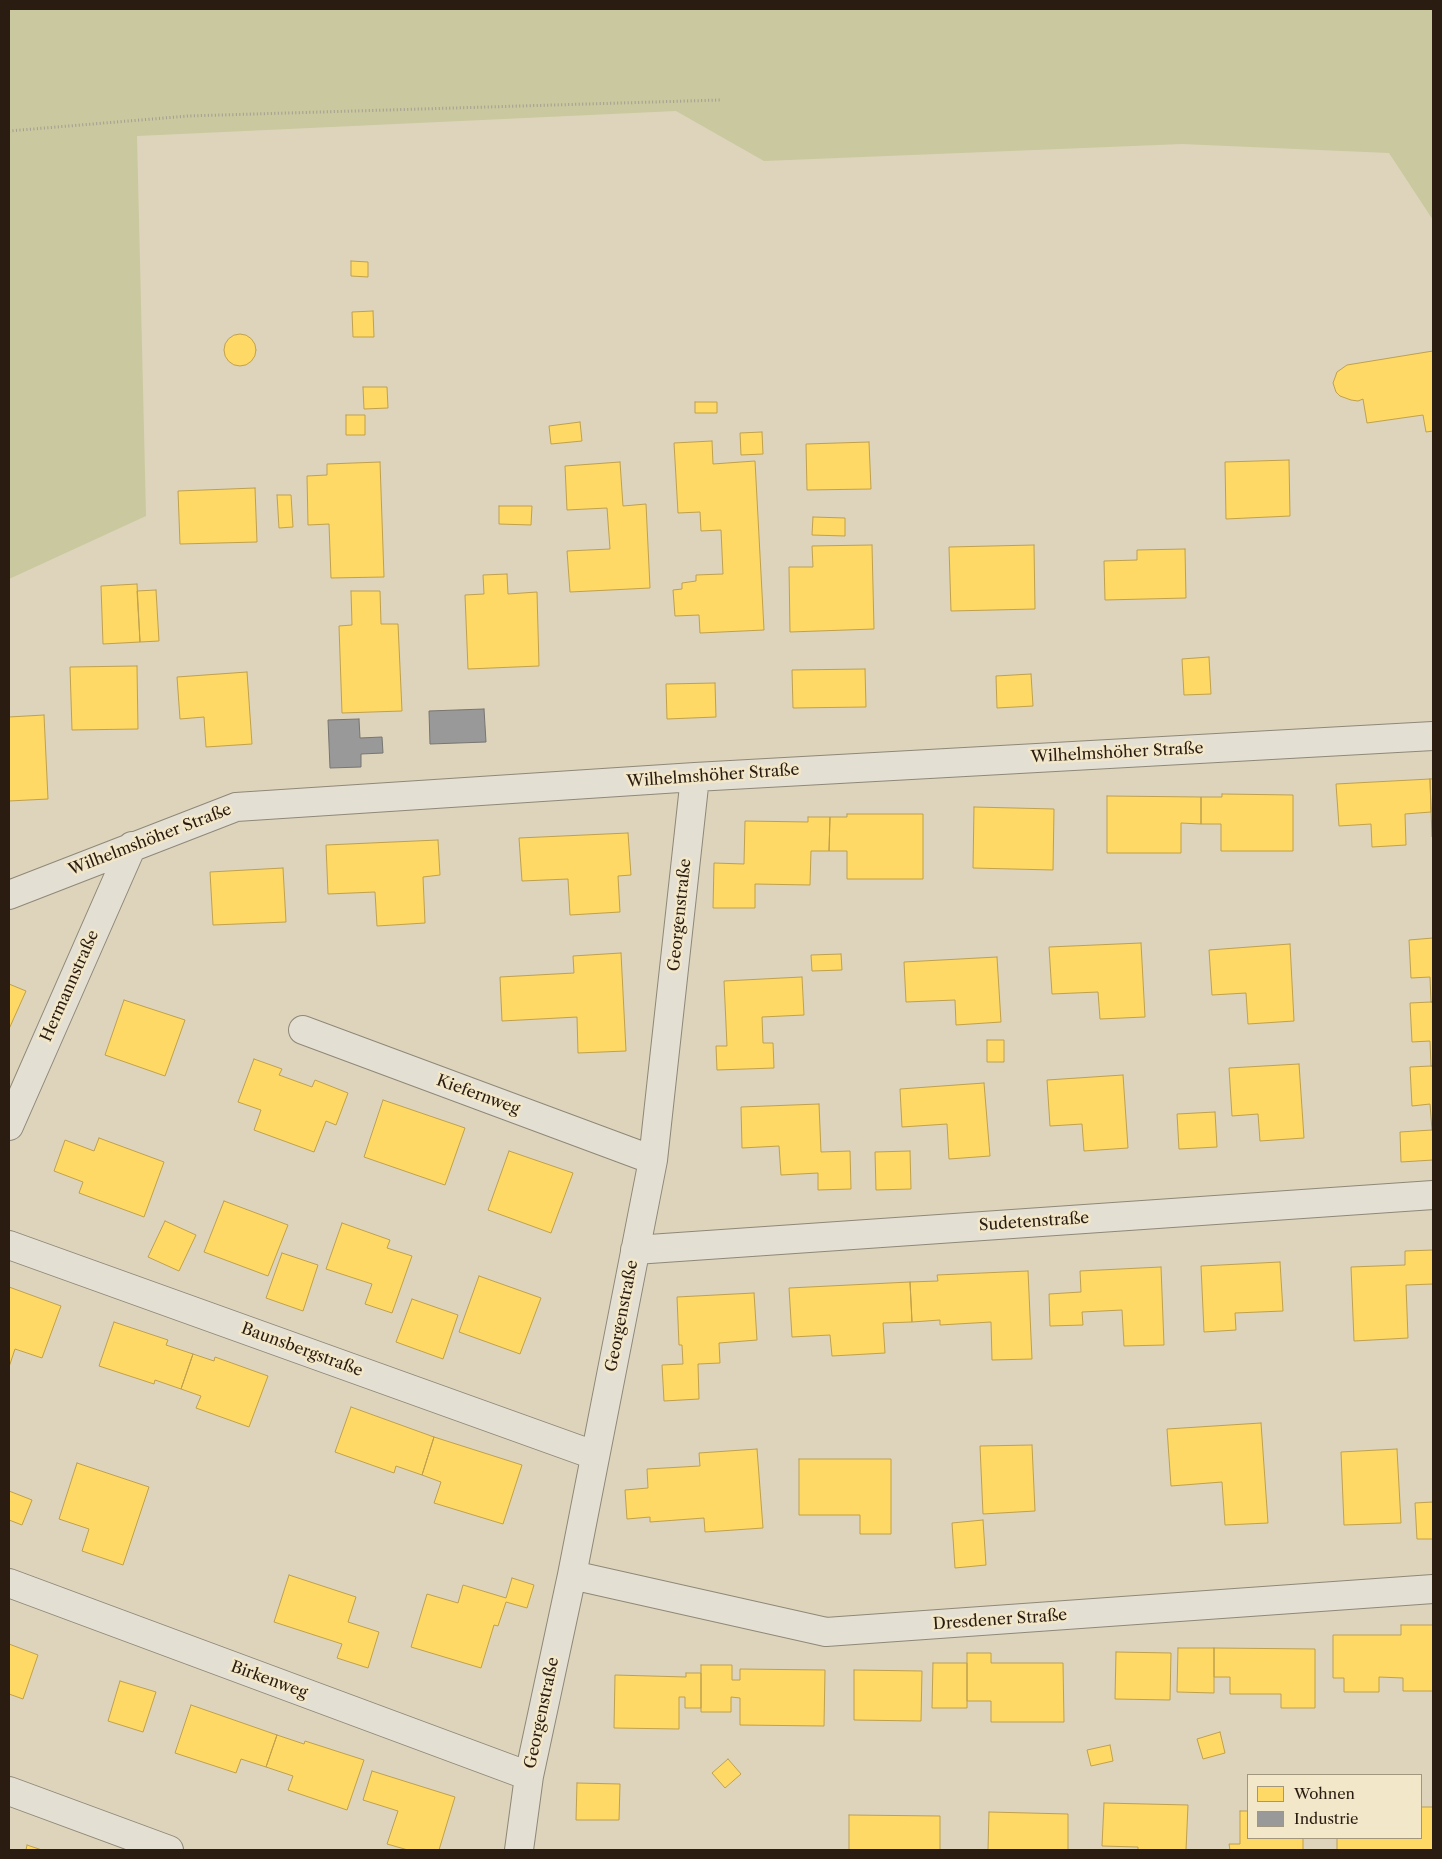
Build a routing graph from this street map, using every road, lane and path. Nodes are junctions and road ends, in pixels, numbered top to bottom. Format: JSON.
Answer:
{"nodes":[{"id":1,"x":720,"y":100,"type":"dead end"},
{"id":2,"x":9,"y":131,"type":"edge"},
{"id":3,"x":1433,"y":736,"type":"edge"},
{"id":4,"x":694,"y":777,"type":"junction"},
{"id":5,"x":132,"y":846,"type":"junction"},
{"id":6,"x":9,"y":895,"type":"edge"},
{"id":7,"x":303,"y":1030,"type":"dead end"},
{"id":8,"x":9,"y":1126,"type":"edge"},
{"id":9,"x":653,"y":1160,"type":"junction"},
{"id":10,"x":1433,"y":1196,"type":"edge"},
{"id":11,"x":9,"y":1245,"type":"edge"},
{"id":12,"x":635,"y":1250,"type":"junction"},
{"id":13,"x":594,"y":1455,"type":"junction"},
{"id":14,"x":572,"y":1575,"type":"junction"},
{"id":15,"x":9,"y":1583,"type":"edge"},
{"id":16,"x":1433,"y":1588,"type":"edge"},
{"id":17,"x":528,"y":1776,"type":"junction"},
{"id":18,"x":9,"y":1791,"type":"edge"},
{"id":19,"x":169,"y":1850,"type":"edge"},
{"id":20,"x":519,"y":1850,"type":"edge"}],
"edges":[{"from":1,"to":2,"type":"path"},
{"from":3,"to":4,"type":"street","name":"Wilhelmshöher Straße"},
{"from":4,"to":5,"type":"street","name":"Wilhelmshöher Straße"},
{"from":4,"to":9,"type":"street","name":"Georgenstraße"},
{"from":5,"to":6,"type":"street","name":"Wilhelmshöher Straße"},
{"from":5,"to":8,"type":"street","name":"Hermannstraße"},
{"from":7,"to":9,"type":"street","name":"Kiefernweg"},
{"from":9,"to":12,"type":"street","name":"Georgenstraße"},
{"from":10,"to":12,"type":"street","name":"Sudetenstraße"},
{"from":11,"to":13,"type":"street","name":"Baunsbergstraße"},
{"from":12,"to":13,"type":"street","name":"Georgenstraße"},
{"from":13,"to":14,"type":"street","name":"Georgenstraße"},
{"from":14,"to":16,"type":"street","name":"Dresdener Straße"},
{"from":14,"to":17,"type":"street","name":"Georgenstraße"},
{"from":15,"to":17,"type":"street","name":"Birkenweg"},
{"from":17,"to":20,"type":"street","name":"Georgenstraße"},
{"from":18,"to":19,"type":"street"}]}
